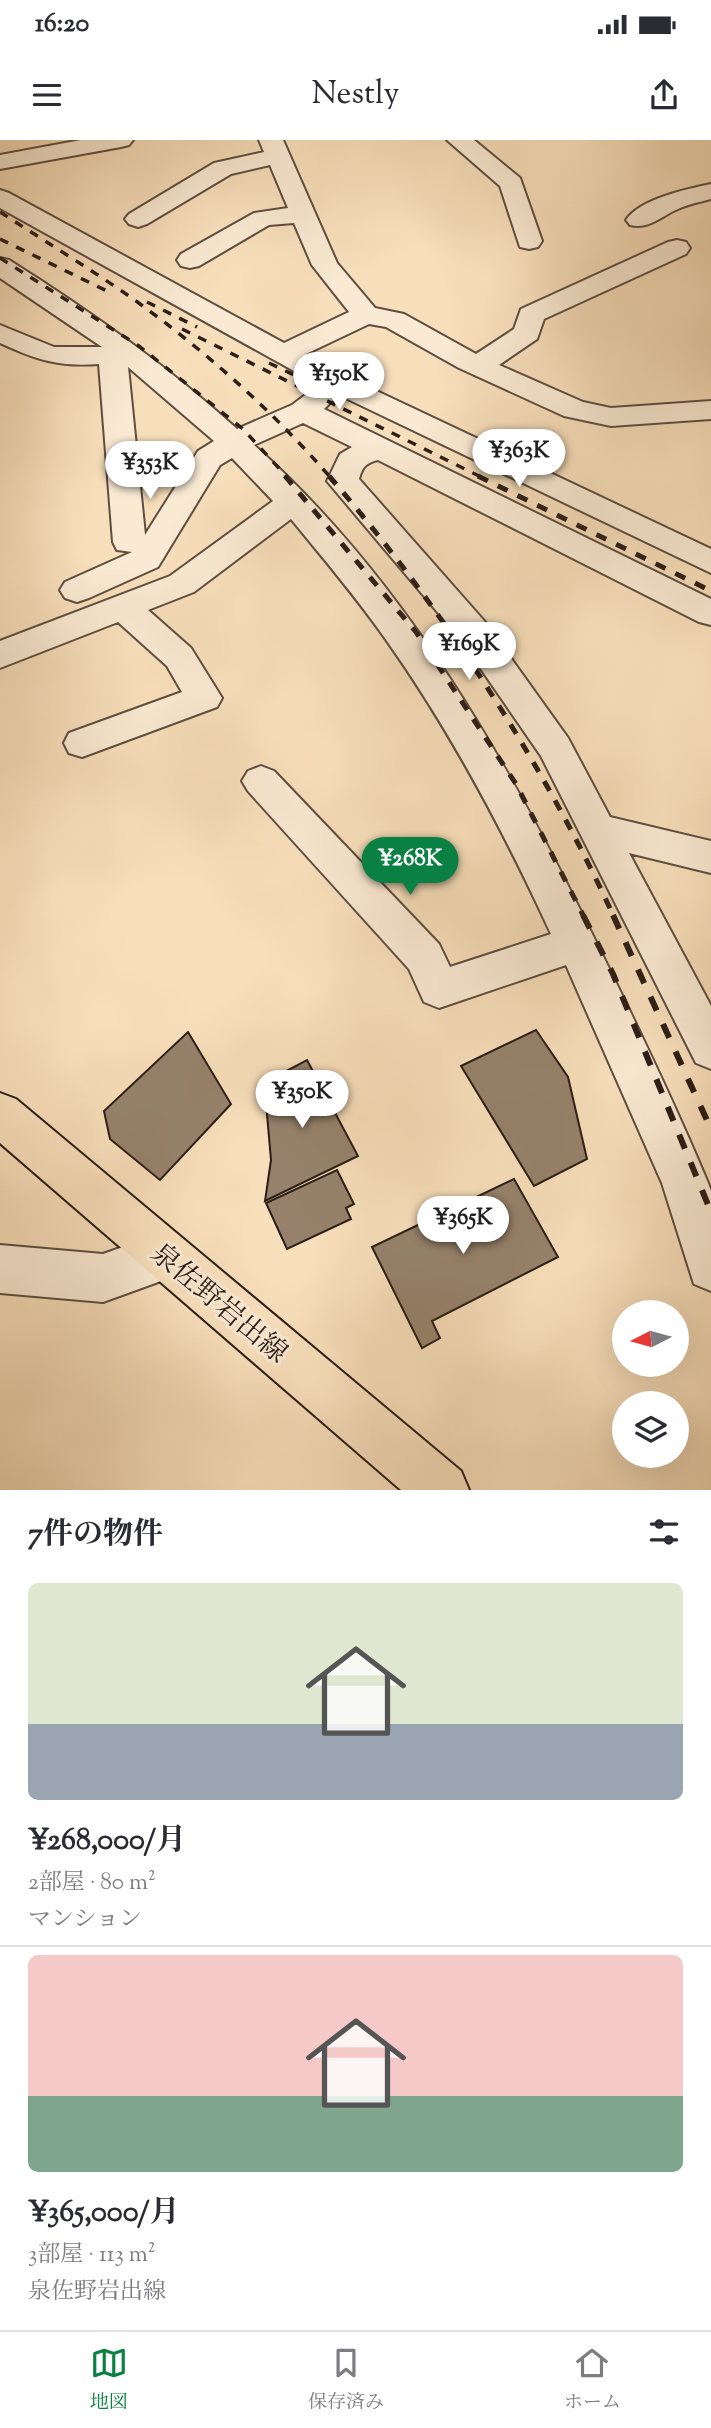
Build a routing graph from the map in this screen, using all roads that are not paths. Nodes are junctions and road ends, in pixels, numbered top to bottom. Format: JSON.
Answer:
{"nodes":[{"id":1,"x":121,"y":140,"type":"edge"},
{"id":2,"x":459,"y":140,"type":"edge"},
{"id":3,"x":275,"y":148,"type":"edge"},
{"id":4,"x":0,"y":162,"type":"edge"},
{"id":5,"x":711,"y":191,"type":"edge"},
{"id":6,"x":0,"y":198,"type":"edge"},
{"id":7,"x":305,"y":214,"type":"junction"},
{"id":8,"x":138,"y":219,"type":"dead end"},
{"id":9,"x":639,"y":220,"type":"dead end"},
{"id":10,"x":529,"y":241,"type":"dead end"},
{"id":11,"x":677,"y":248,"type":"dead end"},
{"id":12,"x":190,"y":260,"type":"dead end"},
{"id":13,"x":0,"y":265,"type":"edge"},
{"id":14,"x":366,"y":315,"type":"junction"},
{"id":15,"x":0,"y":333,"type":"edge"},
{"id":16,"x":116,"y":351,"type":"junction"},
{"id":17,"x":283,"y":354,"type":"junction"},
{"id":18,"x":478,"y":366,"type":"junction"},
{"id":19,"x":337,"y":383,"type":"junction"},
{"id":20,"x":711,"y":410,"type":"edge"},
{"id":21,"x":303,"y":411,"type":"junction"},
{"id":22,"x":235,"y":442,"type":"junction"},
{"id":23,"x":380,"y":450,"type":"junction"},
{"id":24,"x":295,"y":501,"type":"junction"},
{"id":25,"x":711,"y":528,"type":"edge"},
{"id":26,"x":129,"y":542,"type":"dead end"},
{"id":27,"x":701,"y":558,"type":"edge"},
{"id":28,"x":77,"y":590,"type":"dead end"},
{"id":29,"x":123,"y":607,"type":"junction"},
{"id":30,"x":711,"y":613,"type":"edge"},
{"id":31,"x":0,"y":655,"type":"edge"},
{"id":32,"x":82,"y":743,"type":"dead end"},
{"id":33,"x":261,"y":781,"type":"dead end"},
{"id":34,"x":596,"y":829,"type":"junction"},
{"id":35,"x":711,"y":857,"type":"edge"},
{"id":36,"x":576,"y":944,"type":"junction"},
{"id":37,"x":711,"y":1049,"type":"edge"},
{"id":38,"x":0,"y":1114,"type":"edge"},
{"id":39,"x":166,"y":1256,"type":"junction"},
{"id":40,"x":711,"y":1267,"type":"edge"},
{"id":41,"x":0,"y":1269,"type":"edge"},
{"id":42,"x":442,"y":1490,"type":"edge"}],
"edges":[{"from":1,"to":4,"type":"street"},
{"from":2,"to":10,"type":"street"},
{"from":3,"to":7,"type":"street"},
{"from":3,"to":8,"type":"street"},
{"from":5,"to":9,"type":"street"},
{"from":6,"to":17,"type":"street"},
{"from":7,"to":12,"type":"street"},
{"from":7,"to":14,"type":"street"},
{"from":11,"to":18,"type":"street"},
{"from":13,"to":16,"type":"street"},
{"from":14,"to":17,"type":"street"},
{"from":14,"to":18,"type":"street"},
{"from":15,"to":16,"type":"street"},
{"from":16,"to":22,"type":"street"},
{"from":16,"to":26,"type":"street"},
{"from":17,"to":19,"type":"street"},
{"from":18,"to":20,"type":"street"},
{"from":19,"to":21,"type":"street"},
{"from":19,"to":27,"type":"street"},
{"from":21,"to":22,"type":"street"},
{"from":21,"to":23,"type":"street"},
{"from":22,"to":24,"type":"street"},
{"from":22,"to":28,"type":"street"},
{"from":23,"to":30,"type":"street"},
{"from":23,"to":34,"type":"street"},
{"from":24,"to":29,"type":"street"},
{"from":24,"to":36,"type":"street"},
{"from":25,"to":27,"type":"street"},
{"from":29,"to":31,"type":"street"},
{"from":29,"to":32,"type":"street"},
{"from":33,"to":36,"type":"street"},
{"from":34,"to":35,"type":"street"},
{"from":34,"to":37,"type":"street"},
{"from":36,"to":40,"type":"street"},
{"from":38,"to":39,"type":"main road","name":"泉佐野岩出線"},
{"from":39,"to":41,"type":"street"},
{"from":39,"to":42,"type":"main road","name":"泉佐野岩出線"}]}
